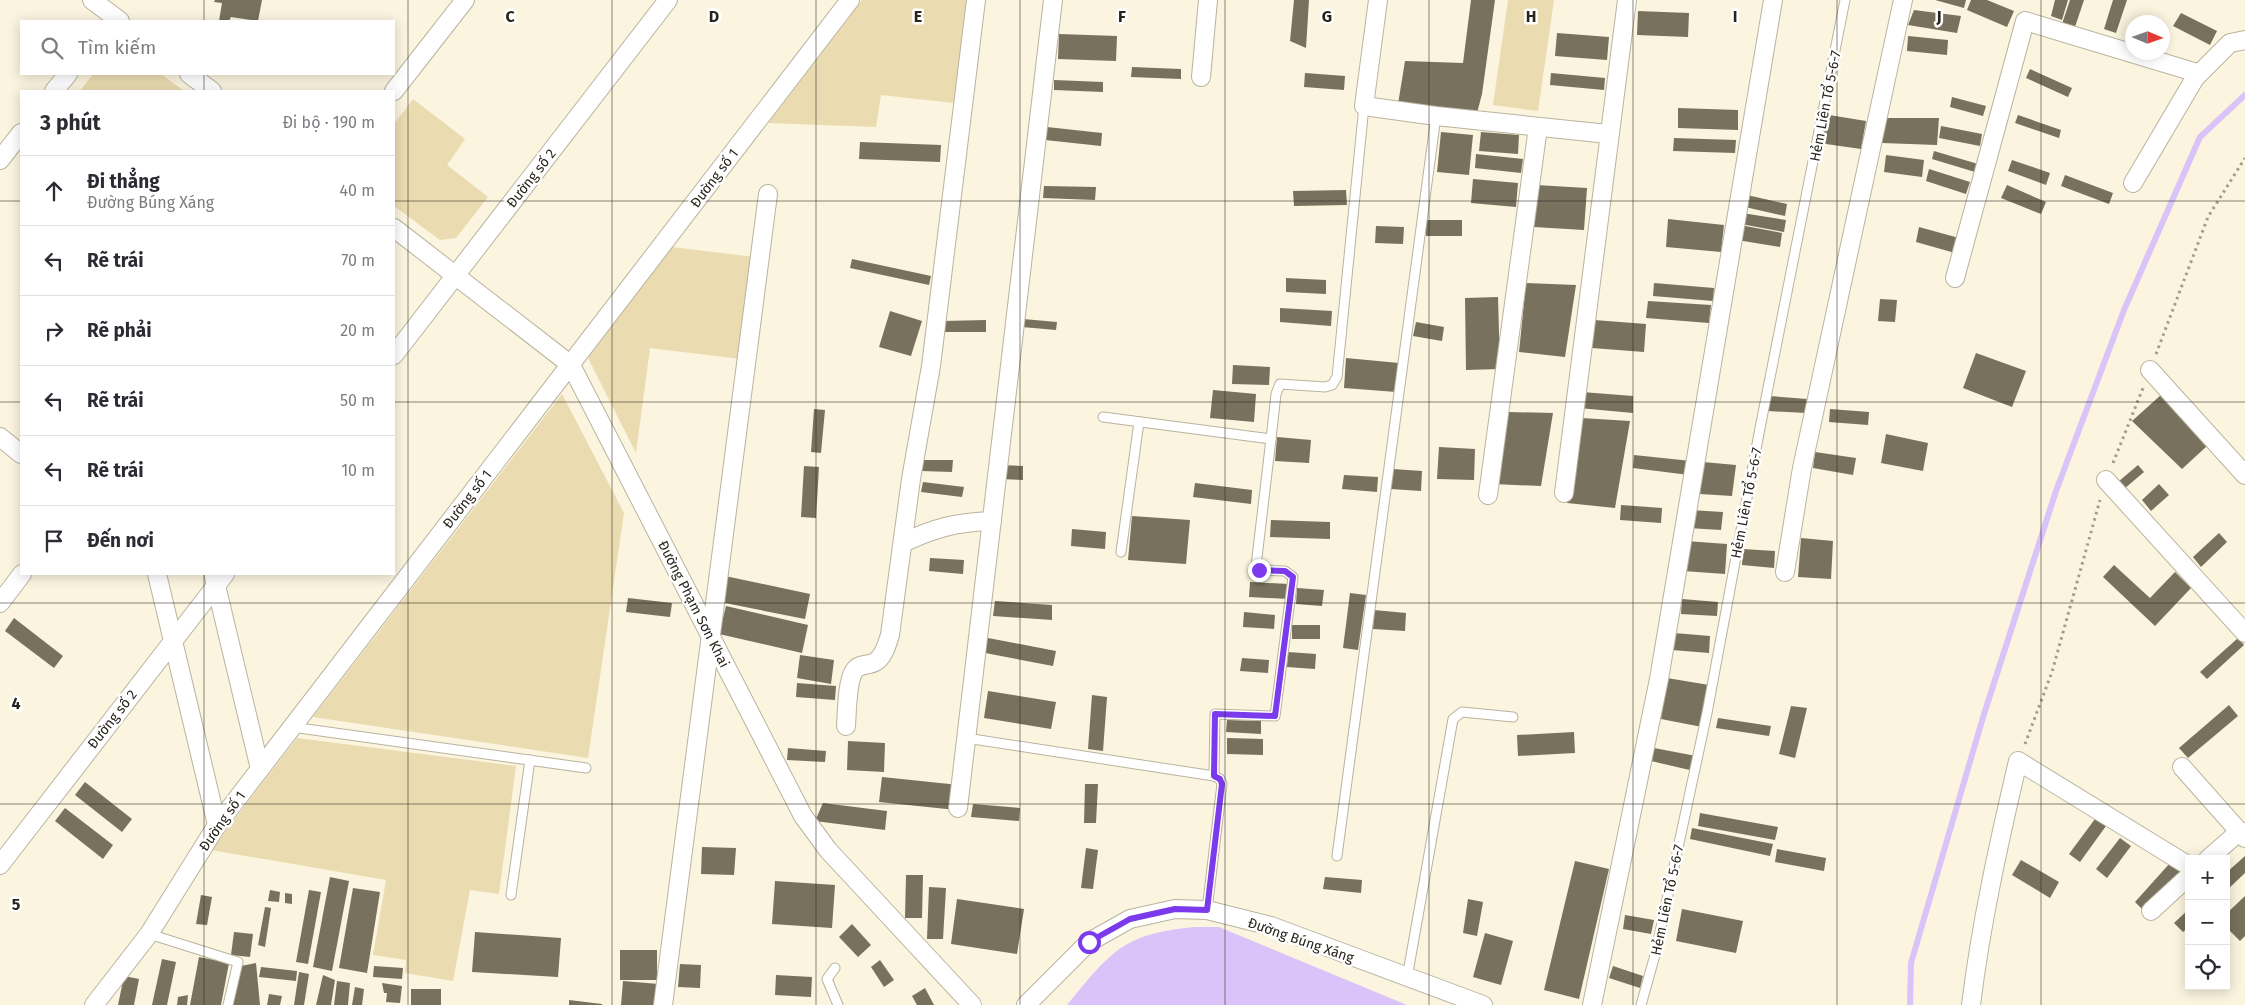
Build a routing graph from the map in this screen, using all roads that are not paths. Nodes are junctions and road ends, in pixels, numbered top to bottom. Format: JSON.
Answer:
{"nodes":[{"id":1,"x":92,"y":0,"type":"edge"},
{"id":2,"x":465,"y":0,"type":"edge"},
{"id":3,"x":668,"y":0,"type":"edge"},
{"id":4,"x":850,"y":0,"type":"edge"},
{"id":5,"x":976,"y":0,"type":"edge"},
{"id":6,"x":1053,"y":0,"type":"edge"},
{"id":7,"x":1208,"y":0,"type":"edge"},
{"id":8,"x":1378,"y":0,"type":"edge"},
{"id":9,"x":1627,"y":0,"type":"edge"},
{"id":10,"x":1773,"y":0,"type":"edge"},
{"id":11,"x":1845,"y":0,"type":"edge"},
{"id":12,"x":1903,"y":0,"type":"edge"},
{"id":13,"x":114,"y":20,"type":"edge"},
{"id":14,"x":2245,"y":40,"type":"edge"},
{"id":15,"x":67,"y":75,"type":"edge"},
{"id":16,"x":190,"y":75,"type":"edge"},
{"id":17,"x":1201,"y":77,"type":"dead end"},
{"id":18,"x":2195,"y":78,"type":"junction"},
{"id":19,"x":55,"y":90,"type":"edge"},
{"id":20,"x":211,"y":90,"type":"edge"},
{"id":21,"x":395,"y":90,"type":"edge"},
{"id":22,"x":1364,"y":106,"type":"junction"},
{"id":23,"x":1436,"y":116,"type":"junction"},
{"id":24,"x":1538,"y":127,"type":"junction"},
{"id":25,"x":20,"y":134,"type":"edge"},
{"id":26,"x":1608,"y":134,"type":"junction"},
{"id":27,"x":0,"y":160,"type":"edge"},
{"id":28,"x":2133,"y":183,"type":"dead end"},
{"id":29,"x":768,"y":194,"type":"dead end"},
{"id":30,"x":395,"y":229,"type":"edge"},
{"id":31,"x":456,"y":275,"type":"junction"},
{"id":32,"x":1955,"y":278,"type":"dead end"},
{"id":33,"x":395,"y":355,"type":"edge"},
{"id":34,"x":571,"y":365,"type":"junction"},
{"id":35,"x":2150,"y":370,"type":"road end"},
{"id":36,"x":1103,"y":417,"type":"dead end"},
{"id":37,"x":1139,"y":422,"type":"junction"},
{"id":38,"x":0,"y":437,"type":"edge"},
{"id":39,"x":1271,"y":439,"type":"junction"},
{"id":40,"x":20,"y":453,"type":"edge"},
{"id":41,"x":2245,"y":475,"type":"edge"},
{"id":42,"x":2106,"y":480,"type":"road end"},
{"id":43,"x":1564,"y":493,"type":"dead end"},
{"id":44,"x":1488,"y":495,"type":"dead end"},
{"id":45,"x":992,"y":521,"type":"junction"},
{"id":46,"x":903,"y":543,"type":"junction"},
{"id":47,"x":1121,"y":552,"type":"dead end"},
{"id":48,"x":1785,"y":572,"type":"dead end"},
{"id":49,"x":21,"y":575,"type":"edge"},
{"id":50,"x":157,"y":575,"type":"edge"},
{"id":51,"x":218,"y":578,"type":"edge"},
{"id":52,"x":0,"y":603,"type":"edge"},
{"id":53,"x":2245,"y":632,"type":"edge"},
{"id":54,"x":710,"y":636,"type":"junction"},
{"id":55,"x":173,"y":641,"type":"junction"},
{"id":56,"x":1513,"y":717,"type":"dead end"},
{"id":57,"x":292,"y":726,"type":"junction"},
{"id":58,"x":846,"y":726,"type":"dead end"},
{"id":59,"x":966,"y":738,"type":"junction"},
{"id":60,"x":530,"y":760,"type":"junction"},
{"id":61,"x":2182,"y":767,"type":"dead end"},
{"id":62,"x":586,"y":768,"type":"dead end"},
{"id":63,"x":260,"y":769,"type":"junction"},
{"id":64,"x":1214,"y":776,"type":"junction"},
{"id":65,"x":958,"y":808,"type":"dead end"},
{"id":66,"x":217,"y":825,"type":"junction"},
{"id":67,"x":2242,"y":834,"type":"edge"},
{"id":68,"x":2213,"y":855,"type":"edge"},
{"id":69,"x":1337,"y":856,"type":"dead end"},
{"id":70,"x":2185,"y":864,"type":"edge"},
{"id":71,"x":0,"y":865,"type":"edge"},
{"id":72,"x":2185,"y":880,"type":"edge"},
{"id":73,"x":511,"y":895,"type":"dead end"},
{"id":74,"x":1207,"y":910,"type":"junction"},
{"id":75,"x":2152,"y":911,"type":"dead end"},
{"id":76,"x":149,"y":934,"type":"junction"},
{"id":77,"x":834,"y":968,"type":"dead end"},
{"id":78,"x":1407,"y":978,"type":"junction"},
{"id":79,"x":94,"y":1005,"type":"edge"},
{"id":80,"x":228,"y":1005,"type":"edge"},
{"id":81,"x":663,"y":1005,"type":"edge"},
{"id":82,"x":838,"y":1005,"type":"edge"},
{"id":83,"x":972,"y":1005,"type":"edge"},
{"id":84,"x":1026,"y":1005,"type":"edge"},
{"id":85,"x":1483,"y":1005,"type":"edge"},
{"id":86,"x":1592,"y":1005,"type":"edge"},
{"id":87,"x":1641,"y":1005,"type":"edge"},
{"id":88,"x":1972,"y":1005,"type":"edge"}],
"edges":[{"from":1,"to":13,"type":"street"},
{"from":2,"to":21,"type":"street"},
{"from":3,"to":31,"type":"street","name":"Đường số 2"},
{"from":4,"to":34,"type":"street","name":"Đường số 1"},
{"from":5,"to":46,"type":"street"},
{"from":6,"to":45,"type":"street"},
{"from":7,"to":17,"type":"street"},
{"from":8,"to":22,"type":"street"},
{"from":9,"to":26,"type":"street"},
{"from":10,"to":86,"type":"street"},
{"from":11,"to":87,"type":"lane","name":"Hẻm Liên Tổ 5-6-7"},
{"from":12,"to":48,"type":"street"},
{"from":14,"to":18,"type":"street"},
{"from":15,"to":19,"type":"street"},
{"from":16,"to":20,"type":"street"},
{"from":18,"to":28,"type":"street"},
{"from":18,"to":32,"type":"street"},
{"from":22,"to":23,"type":"street"},
{"from":22,"to":39,"type":"lane"},
{"from":23,"to":24,"type":"street"},
{"from":23,"to":69,"type":"lane"},
{"from":24,"to":26,"type":"street"},
{"from":24,"to":44,"type":"street"},
{"from":25,"to":27,"type":"street"},
{"from":26,"to":43,"type":"street"},
{"from":29,"to":54,"type":"street"},
{"from":30,"to":31,"type":"street","name":"Đường Phạm Sơn Khai"},
{"from":31,"to":33,"type":"street","name":"Đường số 2"},
{"from":31,"to":34,"type":"street","name":"Đường Phạm Sơn Khai"},
{"from":34,"to":54,"type":"street","name":"Đường Phạm Sơn Khai"},
{"from":34,"to":57,"type":"street","name":"Đường số 1"},
{"from":35,"to":41,"type":"street"},
{"from":36,"to":37,"type":"lane"},
{"from":37,"to":39,"type":"lane"},
{"from":37,"to":47,"type":"lane"},
{"from":38,"to":40,"type":"street"},
{"from":39,"to":64,"type":"lane"},
{"from":42,"to":53,"type":"street"},
{"from":45,"to":46,"type":"street"},
{"from":45,"to":59,"type":"street"},
{"from":46,"to":58,"type":"street"},
{"from":49,"to":52,"type":"street"},
{"from":50,"to":55,"type":"street"},
{"from":51,"to":55,"type":"street","name":"Đường số 2"},
{"from":51,"to":63,"type":"street"},
{"from":54,"to":81,"type":"street"},
{"from":54,"to":83,"type":"street","name":"Đường Phạm Sơn Khai"},
{"from":55,"to":66,"type":"street"},
{"from":55,"to":71,"type":"street","name":"Đường số 2"},
{"from":56,"to":78,"type":"lane"},
{"from":57,"to":60,"type":"lane"},
{"from":57,"to":63,"type":"street","name":"Đường số 1"},
{"from":59,"to":64,"type":"lane"},
{"from":59,"to":65,"type":"street"},
{"from":60,"to":62,"type":"lane"},
{"from":60,"to":73,"type":"lane"},
{"from":61,"to":67,"type":"street"},
{"from":63,"to":66,"type":"street","name":"Đường số 1"},
{"from":64,"to":74,"type":"lane"},
{"from":66,"to":76,"type":"street","name":"Đường số 1"},
{"from":67,"to":68,"type":"street"},
{"from":70,"to":88,"type":"street"},
{"from":72,"to":75,"type":"street"},
{"from":74,"to":78,"type":"street","name":"Đường Búng Xáng"},
{"from":74,"to":84,"type":"street","name":"Đường Búng Xáng"},
{"from":76,"to":79,"type":"street","name":"Đường số 1"},
{"from":76,"to":80,"type":"lane"},
{"from":77,"to":82,"type":"lane"},
{"from":78,"to":85,"type":"street","name":"Đường Búng Xáng"}]}
